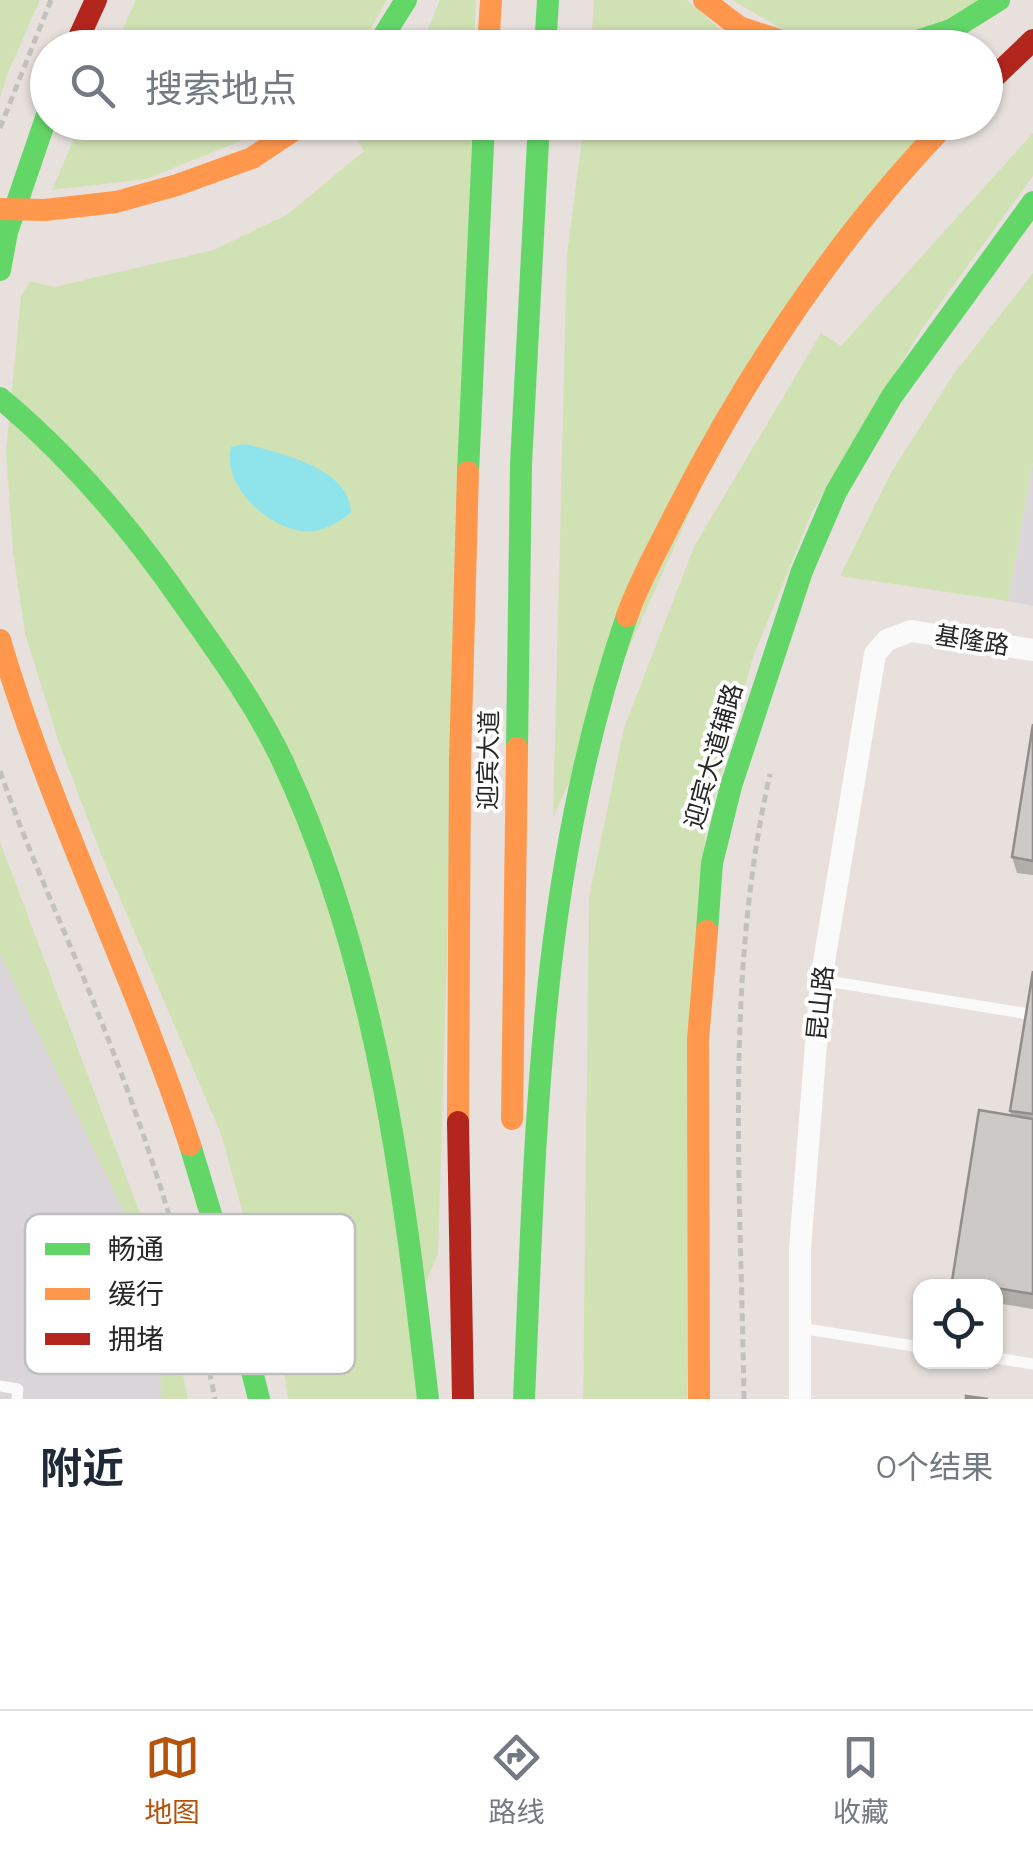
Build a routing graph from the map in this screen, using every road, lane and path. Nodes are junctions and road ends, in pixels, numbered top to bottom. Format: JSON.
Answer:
{"nodes":[{"id":1,"x":51,"y":0,"type":"edge"},
{"id":2,"x":96,"y":0,"type":"edge"},
{"id":3,"x":406,"y":0,"type":"edge"},
{"id":4,"x":491,"y":0,"type":"edge"},
{"id":5,"x":548,"y":0,"type":"edge"},
{"id":6,"x":704,"y":0,"type":"edge"},
{"id":7,"x":999,"y":0,"type":"edge"},
{"id":8,"x":39,"y":30,"type":"edge"},
{"id":9,"x":82,"y":30,"type":"edge"},
{"id":10,"x":387,"y":30,"type":"edge"},
{"id":11,"x":489,"y":30,"type":"edge"},
{"id":12,"x":546,"y":30,"type":"edge"},
{"id":13,"x":751,"y":30,"type":"edge"},
{"id":14,"x":952,"y":30,"type":"edge"},
{"id":15,"x":1033,"y":40,"type":"edge"},
{"id":16,"x":30,"y":53,"type":"edge"},
{"id":17,"x":1003,"y":69,"type":"edge"},
{"id":18,"x":0,"y":128,"type":"edge"},
{"id":19,"x":38,"y":140,"type":"edge"},
{"id":20,"x":279,"y":140,"type":"edge"},
{"id":21,"x":483,"y":140,"type":"edge"},
{"id":22,"x":538,"y":140,"type":"edge"},
{"id":23,"x":933,"y":140,"type":"edge"},
{"id":24,"x":1033,"y":202,"type":"edge"},
{"id":25,"x":0,"y":208,"type":"edge"},
{"id":26,"x":0,"y":270,"type":"edge"},
{"id":27,"x":0,"y":398,"type":"edge"},
{"id":28,"x":911,"y":630,"type":"joint"},
{"id":29,"x":0,"y":640,"type":"edge"},
{"id":30,"x":1033,"y":650,"type":"edge"},
{"id":31,"x":774,"y":757,"type":"dead end"},
{"id":32,"x":0,"y":771,"type":"edge"},
{"id":33,"x":820,"y":980,"type":"junction"},
{"id":34,"x":1029,"y":1014,"type":"edge"},
{"id":35,"x":512,"y":1134,"type":"dead end"},
{"id":36,"x":511,"y":1173,"type":"dead end"},
{"id":37,"x":169,"y":1214,"type":"edge"},
{"id":38,"x":212,"y":1214,"type":"edge"},
{"id":39,"x":800,"y":1328,"type":"junction"},
{"id":40,"x":913,"y":1346,"type":"edge"},
{"id":41,"x":1003,"y":1359,"type":"edge"},
{"id":42,"x":1033,"y":1364,"type":"edge"},
{"id":43,"x":211,"y":1374,"type":"edge"},
{"id":44,"x":252,"y":1374,"type":"edge"},
{"id":45,"x":0,"y":1386,"type":"edge"},
{"id":46,"x":16,"y":1399,"type":"edge"},
{"id":47,"x":216,"y":1399,"type":"edge"},
{"id":48,"x":258,"y":1399,"type":"edge"},
{"id":49,"x":428,"y":1399,"type":"edge"},
{"id":50,"x":463,"y":1399,"type":"edge"},
{"id":51,"x":514,"y":1399,"type":"edge"},
{"id":52,"x":524,"y":1399,"type":"edge"},
{"id":53,"x":699,"y":1399,"type":"edge"},
{"id":54,"x":744,"y":1399,"type":"edge"},
{"id":55,"x":800,"y":1399,"type":"edge"}],
"edges":[{"from":1,"to":8,"type":"path"},
{"from":2,"to":9,"type":"main road"},
{"from":3,"to":10,"type":"main road"},
{"from":4,"to":11,"type":"main road"},
{"from":5,"to":12,"type":"main road"},
{"from":6,"to":13,"type":"main road"},
{"from":7,"to":14,"type":"main road"},
{"from":15,"to":17,"type":"main road"},
{"from":16,"to":18,"type":"path"},
{"from":19,"to":26,"type":"main road"},
{"from":20,"to":25,"type":"main road"},
{"from":21,"to":50,"type":"main road","name":"迎宾大道"},
{"from":22,"to":35,"type":"main road","name":"迎宾大道"},
{"from":23,"to":52,"type":"main road"},
{"from":24,"to":53,"type":"main road","name":"迎宾大道辅路"},
{"from":27,"to":49,"type":"main road"},
{"from":28,"to":30,"type":"street","name":"基隆路"},
{"from":28,"to":33,"type":"street","name":"昆山路"},
{"from":29,"to":38,"type":"main road"},
{"from":31,"to":54,"type":"path"},
{"from":32,"to":37,"type":"path"},
{"from":33,"to":34,"type":"lane"},
{"from":33,"to":39,"type":"street","name":"昆山路"},
{"from":36,"to":51,"type":"main road"},
{"from":39,"to":40,"type":"lane"},
{"from":39,"to":55,"type":"street","name":"昆山路"},
{"from":41,"to":42,"type":"lane"},
{"from":43,"to":47,"type":"path"},
{"from":44,"to":48,"type":"main road"},
{"from":45,"to":46,"type":"lane"}]}
